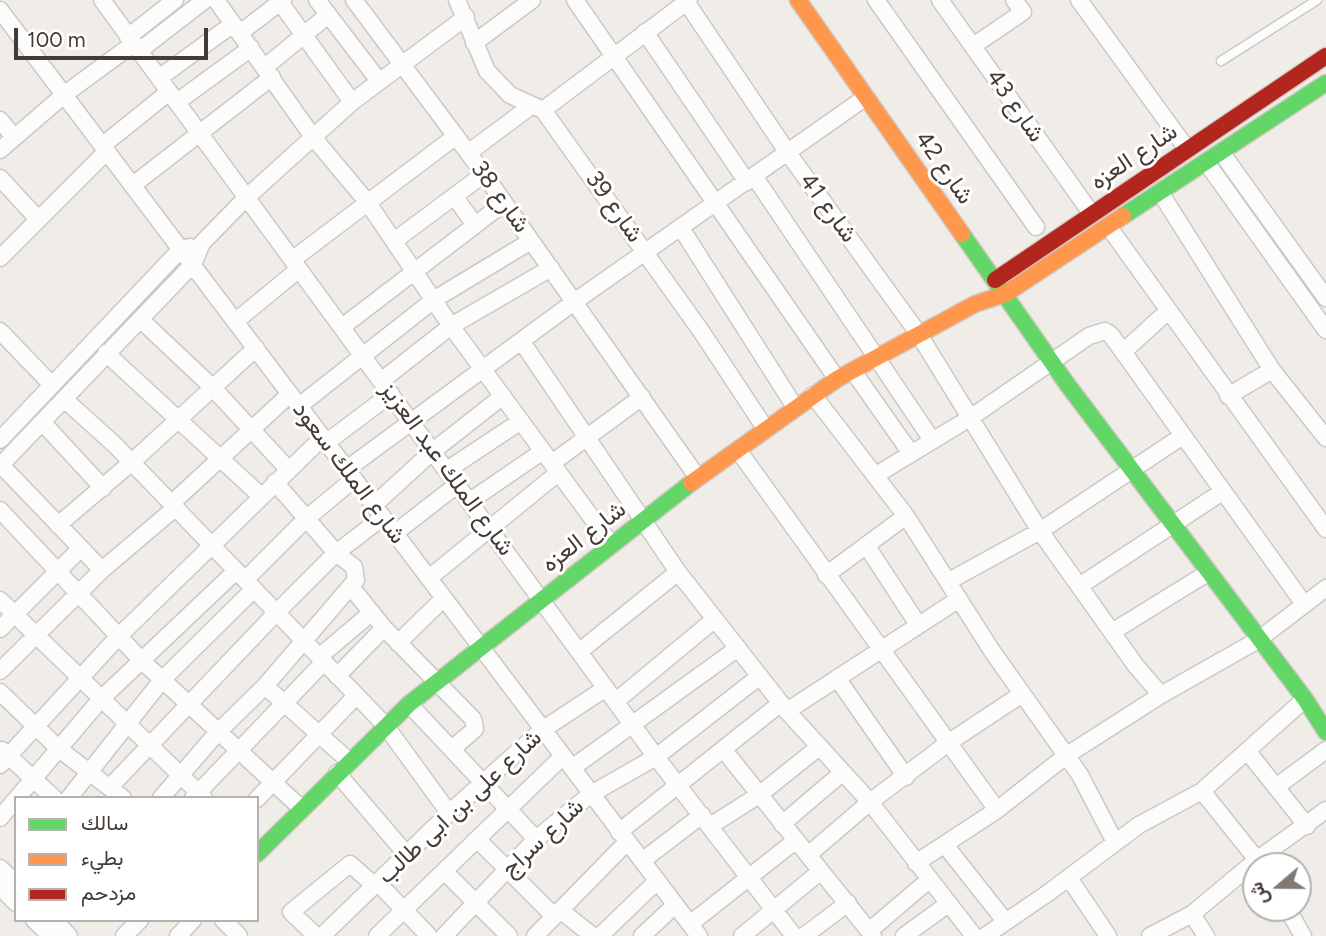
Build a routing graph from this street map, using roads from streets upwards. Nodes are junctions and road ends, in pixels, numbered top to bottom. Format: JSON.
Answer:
{"nodes":[{"id":1,"x":102,"y":0,"type":"edge"},
{"id":2,"x":175,"y":0,"type":"edge"},
{"id":3,"x":205,"y":0,"type":"edge"},
{"id":4,"x":216,"y":0,"type":"edge"},
{"id":5,"x":317,"y":0,"type":"edge"},
{"id":6,"x":354,"y":0,"type":"edge"},
{"id":7,"x":457,"y":0,"type":"edge"},
{"id":8,"x":532,"y":0,"type":"edge"},
{"id":9,"x":575,"y":0,"type":"edge"},
{"id":10,"x":799,"y":0,"type":"edge"},
{"id":11,"x":876,"y":0,"type":"edge"},
{"id":12,"x":940,"y":0,"type":"edge"},
{"id":13,"x":1014,"y":0,"type":"edge"},
{"id":14,"x":1079,"y":0,"type":"edge"},
{"id":15,"x":687,"y":1,"type":"edge"},
{"id":16,"x":276,"y":2,"type":"edge"},
{"id":17,"x":0,"y":10,"type":"edge"},
{"id":18,"x":328,"y":15,"type":"junction"},
{"id":19,"x":466,"y":17,"type":"junction"},
{"id":20,"x":236,"y":28,"type":"junction"},
{"id":21,"x":6,"y":31,"type":"edge"},
{"id":22,"x":645,"y":32,"type":"junction"},
{"id":23,"x":304,"y":34,"type":"junction"},
{"id":24,"x":474,"y":43,"type":"junction"},
{"id":25,"x":133,"y":44,"type":"junction"},
{"id":26,"x":973,"y":46,"type":"junction"},
{"id":27,"x":251,"y":48,"type":"junction"},
{"id":28,"x":614,"y":54,"type":"junction"},
{"id":29,"x":1326,"y":56,"type":"edge"},
{"id":30,"x":401,"y":64,"type":"junction"},
{"id":31,"x":268,"y":73,"type":"junction"},
{"id":32,"x":159,"y":78,"type":"junction"},
{"id":33,"x":379,"y":80,"type":"junction"},
{"id":34,"x":1326,"y":83,"type":"edge"},
{"id":35,"x":65,"y":94,"type":"junction"},
{"id":36,"x":173,"y":97,"type":"junction"},
{"id":37,"x":866,"y":97,"type":"junction"},
{"id":38,"x":352,"y":102,"type":"junction"},
{"id":39,"x":537,"y":108,"type":"junction"},
{"id":40,"x":0,"y":120,"type":"edge"},
{"id":41,"x":199,"y":132,"type":"junction"},
{"id":42,"x":456,"y":136,"type":"junction"},
{"id":43,"x":14,"y":137,"type":"junction"},
{"id":44,"x":313,"y":137,"type":"junction"},
{"id":45,"x":105,"y":148,"type":"junction"},
{"id":46,"x":1187,"y":149,"type":"junction"},
{"id":47,"x":0,"y":150,"type":"edge"},
{"id":48,"x":1221,"y":152,"type":"junction"},
{"id":49,"x":468,"y":153,"type":"junction"},
{"id":50,"x":788,"y":153,"type":"junction"},
{"id":51,"x":1206,"y":162,"type":"junction"},
{"id":52,"x":484,"y":174,"type":"junction"},
{"id":53,"x":0,"y":177,"type":"edge"},
{"id":54,"x":750,"y":179,"type":"junction"},
{"id":55,"x":134,"y":186,"type":"junction"},
{"id":56,"x":1160,"y":192,"type":"junction"},
{"id":57,"x":454,"y":196,"type":"junction"},
{"id":58,"x":247,"y":198,"type":"junction"},
{"id":59,"x":368,"y":203,"type":"junction"},
{"id":60,"x":504,"y":203,"type":"junction"},
{"id":61,"x":716,"y":203,"type":"junction"},
{"id":62,"x":1091,"y":213,"type":"junction"},
{"id":63,"x":37,"y":218,"type":"junction"},
{"id":64,"x":475,"y":225,"type":"junction"},
{"id":65,"x":1108,"y":226,"type":"junction"},
{"id":66,"x":1036,"y":227,"type":"dead end"},
{"id":67,"x":681,"y":228,"type":"junction"},
{"id":68,"x":394,"y":241,"type":"junction"},
{"id":69,"x":531,"y":241,"type":"junction"},
{"id":70,"x":202,"y":243,"type":"junction"},
{"id":71,"x":181,"y":249,"type":"junction"},
{"id":72,"x":646,"y":253,"type":"junction"},
{"id":73,"x":1,"y":255,"type":"edge"},
{"id":74,"x":193,"y":264,"type":"junction"},
{"id":75,"x":296,"y":265,"type":"junction"},
{"id":76,"x":551,"y":268,"type":"junction"},
{"id":77,"x":414,"y":271,"type":"junction"},
{"id":78,"x":1000,"y":287,"type":"junction"},
{"id":79,"x":1326,"y":298,"type":"edge"},
{"id":80,"x":435,"y":299,"type":"junction"},
{"id":81,"x":574,"y":302,"type":"junction"},
{"id":82,"x":1168,"y":311,"type":"junction"},
{"id":83,"x":140,"y":318,"type":"junction"},
{"id":84,"x":236,"y":321,"type":"junction"},
{"id":85,"x":1324,"y":322,"type":"edge"},
{"id":86,"x":451,"y":326,"type":"junction"},
{"id":87,"x":341,"y":327,"type":"junction"},
{"id":88,"x":918,"y":333,"type":"junction"},
{"id":89,"x":3,"y":339,"type":"edge"},
{"id":90,"x":522,"y":342,"type":"junction"},
{"id":91,"x":256,"y":348,"type":"junction"},
{"id":92,"x":1123,"y":352,"type":"junction"},
{"id":93,"x":106,"y":353,"type":"junction"},
{"id":94,"x":363,"y":355,"type":"junction"},
{"id":95,"x":877,"y":357,"type":"junction"},
{"id":96,"x":1052,"y":362,"type":"junction"},
{"id":97,"x":484,"y":370,"type":"junction"},
{"id":98,"x":1272,"y":370,"type":"junction"},
{"id":99,"x":853,"y":371,"type":"junction"},
{"id":100,"x":837,"y":379,"type":"junction"},
{"id":101,"x":52,"y":385,"type":"junction"},
{"id":102,"x":212,"y":387,"type":"junction"},
{"id":103,"x":386,"y":387,"type":"junction"},
{"id":104,"x":813,"y":395,"type":"junction"},
{"id":105,"x":503,"y":396,"type":"junction"},
{"id":106,"x":1228,"y":396,"type":"junction"},
{"id":107,"x":642,"y":397,"type":"junction"},
{"id":108,"x":64,"y":399,"type":"junction"},
{"id":109,"x":294,"y":400,"type":"junction"},
{"id":110,"x":795,"y":407,"type":"junction"},
{"id":111,"x":971,"y":418,"type":"junction"},
{"id":112,"x":177,"y":421,"type":"junction"},
{"id":113,"x":521,"y":421,"type":"junction"},
{"id":114,"x":412,"y":423,"type":"junction"},
{"id":115,"x":43,"y":424,"type":"junction"},
{"id":116,"x":765,"y":428,"type":"junction"},
{"id":117,"x":252,"y":431,"type":"junction"},
{"id":118,"x":1181,"y":437,"type":"junction"},
{"id":119,"x":585,"y":438,"type":"junction"},
{"id":120,"x":1326,"y":438,"type":"edge"},
{"id":121,"x":0,"y":440,"type":"edge"},
{"id":122,"x":325,"y":440,"type":"junction"},
{"id":123,"x":932,"y":440,"type":"junction"},
{"id":124,"x":738,"y":450,"type":"junction"},
{"id":125,"x":433,"y":451,"type":"junction"},
{"id":126,"x":910,"y":452,"type":"junction"},
{"id":127,"x":219,"y":458,"type":"junction"},
{"id":128,"x":132,"y":462,"type":"junction"},
{"id":129,"x":551,"y":462,"type":"junction"},
{"id":130,"x":1,"y":466,"type":"edge"},
{"id":131,"x":288,"y":469,"type":"junction"},
{"id":132,"x":447,"y":470,"type":"junction"},
{"id":133,"x":1133,"y":470,"type":"junction"},
{"id":134,"x":351,"y":474,"type":"junction"},
{"id":135,"x":876,"y":475,"type":"junction"},
{"id":136,"x":698,"y":478,"type":"junction"},
{"id":137,"x":275,"y":482,"type":"junction"},
{"id":138,"x":458,"y":484,"type":"junction"},
{"id":139,"x":103,"y":488,"type":"junction"},
{"id":140,"x":1222,"y":492,"type":"junction"},
{"id":141,"x":261,"y":496,"type":"junction"},
{"id":142,"x":470,"y":501,"type":"junction"},
{"id":143,"x":173,"y":506,"type":"junction"},
{"id":144,"x":0,"y":510,"type":"edge"},
{"id":145,"x":378,"y":511,"type":"junction"},
{"id":146,"x":906,"y":516,"type":"junction"},
{"id":147,"x":307,"y":518,"type":"junction"},
{"id":148,"x":643,"y":519,"type":"junction"},
{"id":149,"x":1172,"y":523,"type":"junction"},
{"id":150,"x":58,"y":525,"type":"junction"},
{"id":151,"x":491,"y":529,"type":"junction"},
{"id":152,"x":1326,"y":529,"type":"edge"},
{"id":153,"x":1040,"y":531,"type":"junction"},
{"id":154,"x":395,"y":533,"type":"junction"},
{"id":155,"x":611,"y":544,"type":"junction"},
{"id":156,"x":866,"y":545,"type":"junction"},
{"id":157,"x":213,"y":547,"type":"junction"},
{"id":158,"x":81,"y":548,"type":"junction"},
{"id":159,"x":337,"y":553,"type":"junction"},
{"id":160,"x":102,"y":570,"type":"junction"},
{"id":161,"x":678,"y":572,"type":"junction"},
{"id":162,"x":1209,"y":572,"type":"junction"},
{"id":163,"x":55,"y":573,"type":"junction"},
{"id":164,"x":826,"y":575,"type":"junction"},
{"id":165,"x":429,"y":578,"type":"junction"},
{"id":166,"x":245,"y":580,"type":"junction"},
{"id":167,"x":949,"y":581,"type":"junction"},
{"id":168,"x":1081,"y":585,"type":"junction"},
{"id":169,"x":351,"y":587,"type":"junction"},
{"id":170,"x":1326,"y":588,"type":"edge"},
{"id":171,"x":81,"y":594,"type":"junction"},
{"id":172,"x":444,"y":598,"type":"junction"},
{"id":173,"x":542,"y":599,"type":"junction"},
{"id":174,"x":958,"y":599,"type":"junction"},
{"id":175,"x":0,"y":600,"type":"edge"},
{"id":176,"x":1304,"y":604,"type":"junction"},
{"id":177,"x":276,"y":613,"type":"junction"},
{"id":178,"x":370,"y":613,"type":"junction"},
{"id":179,"x":14,"y":615,"type":"junction"},
{"id":180,"x":715,"y":619,"type":"junction"},
{"id":181,"x":917,"y":623,"type":"junction"},
{"id":182,"x":384,"y":628,"type":"junction"},
{"id":183,"x":0,"y":629,"type":"edge"},
{"id":184,"x":1112,"y":632,"type":"junction"},
{"id":185,"x":38,"y":636,"type":"junction"},
{"id":186,"x":119,"y":636,"type":"junction"},
{"id":187,"x":303,"y":640,"type":"junction"},
{"id":188,"x":1258,"y":640,"type":"junction"},
{"id":189,"x":398,"y":643,"type":"junction"},
{"id":190,"x":479,"y":646,"type":"junction"},
{"id":191,"x":738,"y":649,"type":"junction"},
{"id":192,"x":880,"y":650,"type":"junction"},
{"id":193,"x":580,"y":651,"type":"junction"},
{"id":194,"x":322,"y":660,"type":"junction"},
{"id":195,"x":142,"y":661,"type":"junction"},
{"id":196,"x":0,"y":671,"type":"edge"},
{"id":197,"x":337,"y":676,"type":"junction"},
{"id":198,"x":760,"y":676,"type":"junction"},
{"id":199,"x":80,"y":678,"type":"junction"},
{"id":200,"x":837,"y":678,"type":"junction"},
{"id":201,"x":162,"y":680,"type":"junction"},
{"id":202,"x":436,"y":681,"type":"junction"},
{"id":203,"x":265,"y":686,"type":"junction"},
{"id":204,"x":0,"y":692,"type":"edge"},
{"id":205,"x":1022,"y":694,"type":"junction"},
{"id":206,"x":611,"y":695,"type":"junction"},
{"id":207,"x":1161,"y":695,"type":"junction"},
{"id":208,"x":356,"y":696,"type":"junction"},
{"id":209,"x":100,"y":699,"type":"junction"},
{"id":210,"x":1305,"y":699,"type":"junction"},
{"id":211,"x":285,"y":703,"type":"junction"},
{"id":212,"x":409,"y":704,"type":"junction"},
{"id":213,"x":188,"y":705,"type":"junction"},
{"id":214,"x":784,"y":707,"type":"junction"},
{"id":215,"x":1321,"y":713,"type":"edge"},
{"id":216,"x":125,"y":724,"type":"junction"},
{"id":217,"x":385,"y":725,"type":"junction"},
{"id":218,"x":35,"y":727,"type":"junction"},
{"id":219,"x":634,"y":727,"type":"junction"},
{"id":220,"x":542,"y":730,"type":"junction"},
{"id":221,"x":1326,"y":732,"type":"edge"},
{"id":222,"x":216,"y":733,"type":"junction"},
{"id":223,"x":320,"y":735,"type":"junction"},
{"id":224,"x":948,"y":743,"type":"junction"},
{"id":225,"x":147,"y":745,"type":"junction"},
{"id":226,"x":819,"y":747,"type":"junction"},
{"id":227,"x":59,"y":749,"type":"junction"},
{"id":228,"x":452,"y":749,"type":"junction"},
{"id":229,"x":723,"y":749,"type":"junction"},
{"id":230,"x":238,"y":750,"type":"junction"},
{"id":231,"x":1326,"y":750,"type":"edge"},
{"id":232,"x":1248,"y":752,"type":"junction"},
{"id":233,"x":1067,"y":755,"type":"junction"},
{"id":234,"x":3,"y":756,"type":"edge"},
{"id":235,"x":656,"y":757,"type":"junction"},
{"id":236,"x":349,"y":761,"type":"junction"},
{"id":237,"x":567,"y":763,"type":"junction"},
{"id":238,"x":89,"y":772,"type":"junction"},
{"id":239,"x":337,"y":773,"type":"junction"},
{"id":240,"x":842,"y":773,"type":"junction"},
{"id":241,"x":180,"y":777,"type":"junction"},
{"id":242,"x":906,"y":777,"type":"junction"},
{"id":243,"x":33,"y":779,"type":"junction"},
{"id":244,"x":274,"y":781,"type":"junction"},
{"id":245,"x":483,"y":782,"type":"junction"},
{"id":246,"x":679,"y":785,"type":"junction"},
{"id":247,"x":110,"y":787,"type":"junction"},
{"id":248,"x":1276,"y":787,"type":"junction"},
{"id":249,"x":1202,"y":792,"type":"junction"},
{"id":250,"x":591,"y":794,"type":"junction"},
{"id":251,"x":759,"y":795,"type":"junction"},
{"id":252,"x":19,"y":796,"type":"edge"},
{"id":253,"x":52,"y":796,"type":"edge"},
{"id":254,"x":71,"y":796,"type":"edge"},
{"id":255,"x":121,"y":796,"type":"edge"},
{"id":256,"x":162,"y":796,"type":"edge"},
{"id":257,"x":199,"y":796,"type":"edge"},
{"id":258,"x":259,"y":797,"type":"edge"},
{"id":259,"x":14,"y":801,"type":"edge"},
{"id":260,"x":870,"y":802,"type":"junction"},
{"id":261,"x":302,"y":809,"type":"junction"},
{"id":262,"x":508,"y":809,"type":"junction"},
{"id":263,"x":997,"y":810,"type":"junction"},
{"id":264,"x":1326,"y":810,"type":"edge"},
{"id":265,"x":449,"y":813,"type":"junction"},
{"id":266,"x":0,"y":818,"type":"edge"},
{"id":267,"x":706,"y":821,"type":"junction"},
{"id":268,"x":782,"y":824,"type":"junction"},
{"id":269,"x":1307,"y":826,"type":"junction"},
{"id":270,"x":623,"y":837,"type":"junction"},
{"id":271,"x":477,"y":839,"type":"junction"},
{"id":272,"x":536,"y":839,"type":"junction"},
{"id":273,"x":795,"y":841,"type":"junction"},
{"id":274,"x":1115,"y":842,"type":"junction"},
{"id":275,"x":945,"y":845,"type":"junction"},
{"id":276,"x":260,"y":848,"type":"edge"},
{"id":277,"x":1252,"y":852,"type":"edge"},
{"id":278,"x":1273,"y":852,"type":"edge"},
{"id":279,"x":407,"y":855,"type":"junction"},
{"id":280,"x":808,"y":855,"type":"junction"},
{"id":281,"x":642,"y":861,"type":"junction"},
{"id":282,"x":916,"y":863,"type":"junction"},
{"id":283,"x":507,"y":870,"type":"junction"},
{"id":284,"x":821,"y":871,"type":"junction"},
{"id":285,"x":445,"y":872,"type":"junction"},
{"id":286,"x":8,"y":875,"type":"edge"},
{"id":287,"x":1242,"y":876,"type":"edge"},
{"id":288,"x":1069,"y":878,"type":"junction"},
{"id":289,"x":748,"y":879,"type":"junction"},
{"id":290,"x":930,"y":879,"type":"junction"},
{"id":291,"x":657,"y":881,"type":"junction"},
{"id":292,"x":376,"y":884,"type":"junction"},
{"id":293,"x":14,"y":895,"type":"edge"},
{"id":294,"x":476,"y":902,"type":"junction"},
{"id":295,"x":848,"y":903,"type":"junction"},
{"id":296,"x":948,"y":904,"type":"junction"},
{"id":297,"x":675,"y":905,"type":"junction"},
{"id":298,"x":772,"y":909,"type":"junction"},
{"id":299,"x":404,"y":910,"type":"junction"},
{"id":300,"x":557,"y":913,"type":"junction"},
{"id":301,"x":1192,"y":914,"type":"junction"},
{"id":302,"x":1005,"y":920,"type":"junction"},
{"id":303,"x":36,"y":922,"type":"edge"},
{"id":304,"x":56,"y":922,"type":"edge"},
{"id":305,"x":138,"y":922,"type":"edge"},
{"id":306,"x":191,"y":922,"type":"edge"},
{"id":307,"x":225,"y":922,"type":"edge"},
{"id":308,"x":695,"y":930,"type":"edge"},
{"id":309,"x":922,"y":931,"type":"edge"},
{"id":310,"x":871,"y":933,"type":"edge"},
{"id":311,"x":51,"y":936,"type":"edge"},
{"id":312,"x":69,"y":936,"type":"edge"},
{"id":313,"x":124,"y":936,"type":"edge"},
{"id":314,"x":178,"y":936,"type":"edge"},
{"id":315,"x":239,"y":936,"type":"edge"},
{"id":316,"x":319,"y":936,"type":"edge"},
{"id":317,"x":377,"y":936,"type":"edge"},
{"id":318,"x":429,"y":936,"type":"edge"},
{"id":319,"x":444,"y":936,"type":"edge"},
{"id":320,"x":509,"y":936,"type":"edge"},
{"id":321,"x":535,"y":936,"type":"edge"},
{"id":322,"x":593,"y":936,"type":"edge"},
{"id":323,"x":600,"y":936,"type":"edge"},
{"id":324,"x":642,"y":936,"type":"edge"},
{"id":325,"x":742,"y":936,"type":"edge"},
{"id":326,"x":794,"y":936,"type":"edge"},
{"id":327,"x":804,"y":936,"type":"edge"},
{"id":328,"x":904,"y":936,"type":"edge"},
{"id":329,"x":974,"y":936,"type":"edge"},
{"id":330,"x":985,"y":936,"type":"edge"},
{"id":331,"x":1108,"y":936,"type":"edge"},
{"id":332,"x":1150,"y":936,"type":"edge"},
{"id":333,"x":1206,"y":936,"type":"edge"}],
"edges":[{"from":1,"to":25,"type":"street","name":"شارع الملك عبد العزيز"},
{"from":2,"to":25,"type":"street"},
{"from":3,"to":25,"type":"street"},
{"from":4,"to":20,"type":"street"},
{"from":5,"to":18,"type":"street"},
{"from":6,"to":30,"type":"street","name":"شارع 38"},
{"from":7,"to":19,"type":"street","name":"شارع 39"},
{"from":8,"to":24,"type":"street"},
{"from":9,"to":28,"type":"street"},
{"from":10,"to":37,"type":"street","name":"شارع 42"},
{"from":11,"to":66,"type":"street"},
{"from":12,"to":26,"type":"street","name":"شارع 43"},
{"from":13,"to":26,"type":"street"},
{"from":14,"to":46,"type":"street"},
{"from":15,"to":22,"type":"street"},
{"from":15,"to":50,"type":"street","name":"شارع 41"},
{"from":16,"to":20,"type":"street"},
{"from":16,"to":23,"type":"street"},
{"from":17,"to":21,"type":"street","name":"شارع الملك سعود"},
{"from":18,"to":23,"type":"street"},
{"from":18,"to":33,"type":"street"},
{"from":19,"to":24,"type":"street","name":"شارع 39"},
{"from":19,"to":30,"type":"street"},
{"from":20,"to":27,"type":"street"},
{"from":20,"to":32,"type":"street"},
{"from":21,"to":35,"type":"street","name":"شارع الملك سعود"},
{"from":22,"to":28,"type":"street"},
{"from":22,"to":54,"type":"street"},
{"from":23,"to":31,"type":"street"},
{"from":23,"to":38,"type":"street"},
{"from":24,"to":39,"type":"street","name":"شارع 39"},
{"from":25,"to":32,"type":"street","name":"شارع الملك عبد العزيز"},
{"from":25,"to":35,"type":"street"},
{"from":26,"to":62,"type":"street","name":"شارع 43"},
{"from":27,"to":31,"type":"street"},
{"from":27,"to":36,"type":"street"},
{"from":28,"to":39,"type":"street"},
{"from":28,"to":61,"type":"street"},
{"from":29,"to":46,"type":"street","name":"شارع العزه"},
{"from":30,"to":33,"type":"street"},
{"from":30,"to":42,"type":"street","name":"شارع 38"},
{"from":31,"to":41,"type":"street"},
{"from":31,"to":44,"type":"street"},
{"from":32,"to":36,"type":"street","name":"شارع الملك عبد العزيز"},
{"from":33,"to":38,"type":"street"},
{"from":34,"to":48,"type":"street","name":"شارع العزه"},
{"from":35,"to":43,"type":"street"},
{"from":35,"to":45,"type":"street","name":"شارع الملك سعود"},
{"from":36,"to":41,"type":"street","name":"شارع الملك عبد العزيز"},
{"from":36,"to":45,"type":"street"},
{"from":37,"to":50,"type":"street"},
{"from":37,"to":78,"type":"street","name":"شارع 42"},
{"from":38,"to":44,"type":"street"},
{"from":39,"to":49,"type":"street"},
{"from":39,"to":72,"type":"street","name":"شارع 39"},
{"from":40,"to":43,"type":"street"},
{"from":41,"to":55,"type":"street"},
{"from":41,"to":58,"type":"street","name":"شارع الملك عبد العزيز"},
{"from":42,"to":49,"type":"street","name":"شارع 38"},
{"from":42,"to":59,"type":"street"},
{"from":43,"to":47,"type":"street"},
{"from":44,"to":58,"type":"street"},
{"from":44,"to":59,"type":"street"},
{"from":45,"to":55,"type":"street","name":"شارع الملك سعود"},
{"from":45,"to":63,"type":"street"},
{"from":46,"to":62,"type":"street","name":"شارع العزه"},
{"from":48,"to":51,"type":"street","name":"شارع العزه"},
{"from":48,"to":79,"type":"street"},
{"from":49,"to":52,"type":"street","name":"شارع 38"},
{"from":50,"to":54,"type":"street"},
{"from":50,"to":88,"type":"street","name":"شارع 41"},
{"from":51,"to":56,"type":"street","name":"شارع العزه"},
{"from":51,"to":85,"type":"street"},
{"from":52,"to":57,"type":"street"},
{"from":52,"to":60,"type":"street","name":"شارع 38"},
{"from":53,"to":63,"type":"street"},
{"from":54,"to":61,"type":"street"},
{"from":54,"to":95,"type":"street"},
{"from":55,"to":71,"type":"street","name":"شارع الملك سعود"},
{"from":56,"to":65,"type":"street","name":"شارع العزه"},
{"from":56,"to":98,"type":"street"},
{"from":57,"to":64,"type":"street"},
{"from":57,"to":68,"type":"street"},
{"from":58,"to":70,"type":"street"},
{"from":58,"to":75,"type":"street","name":"شارع الملك عبد العزيز"},
{"from":59,"to":68,"type":"street"},
{"from":59,"to":75,"type":"street"},
{"from":60,"to":64,"type":"street"},
{"from":60,"to":69,"type":"street","name":"شارع 38"},
{"from":61,"to":67,"type":"street"},
{"from":61,"to":100,"type":"street"},
{"from":62,"to":78,"type":"street","name":"شارع العزه"},
{"from":63,"to":73,"type":"street"},
{"from":64,"to":77,"type":"street"},
{"from":65,"to":78,"type":"street","name":"شارع العزه"},
{"from":65,"to":82,"type":"street"},
{"from":67,"to":72,"type":"street"},
{"from":67,"to":110,"type":"street"},
{"from":68,"to":77,"type":"street"},
{"from":69,"to":76,"type":"street","name":"شارع 38"},
{"from":69,"to":80,"type":"street"},
{"from":70,"to":71,"type":"street"},
{"from":70,"to":74,"type":"street"},
{"from":71,"to":74,"type":"street","name":"شارع الملك سعود"},
{"from":71,"to":101,"type":"street"},
{"from":72,"to":81,"type":"street"},
{"from":72,"to":116,"type":"street","name":"شارع 39"},
{"from":74,"to":83,"type":"street"},
{"from":74,"to":84,"type":"street","name":"شارع الملك سعود"},
{"from":75,"to":84,"type":"street"},
{"from":75,"to":87,"type":"street","name":"شارع الملك عبد العزيز"},
{"from":76,"to":81,"type":"street","name":"شارع 38"},
{"from":76,"to":86,"type":"street"},
{"from":77,"to":80,"type":"street"},
{"from":77,"to":87,"type":"street"},
{"from":78,"to":88,"type":"street","name":"شارع العزه"},
{"from":78,"to":96,"type":"street","name":"شارع 42"},
{"from":80,"to":86,"type":"street"},
{"from":80,"to":94,"type":"street"},
{"from":81,"to":90,"type":"street"},
{"from":81,"to":107,"type":"street","name":"شارع 38"},
{"from":82,"to":92,"type":"street"},
{"from":82,"to":106,"type":"street"},
{"from":83,"to":93,"type":"street"},
{"from":83,"to":102,"type":"street"},
{"from":84,"to":91,"type":"street","name":"شارع الملك سعود"},
{"from":86,"to":97,"type":"street"},
{"from":86,"to":103,"type":"street"},
{"from":87,"to":94,"type":"street","name":"شارع الملك عبد العزيز"},
{"from":88,"to":95,"type":"street","name":"شارع العزه"},
{"from":88,"to":111,"type":"street","name":"شارع 41"},
{"from":89,"to":101,"type":"street"},
{"from":90,"to":97,"type":"street"},
{"from":90,"to":119,"type":"street"},
{"from":91,"to":102,"type":"street"},
{"from":91,"to":109,"type":"street","name":"شارع الملك سعود"},
{"from":92,"to":96,"type":"street"},
{"from":92,"to":118,"type":"street"},
{"from":93,"to":108,"type":"street"},
{"from":93,"to":112,"type":"street"},
{"from":94,"to":103,"type":"street","name":"شارع الملك عبد العزيز"},
{"from":94,"to":109,"type":"street"},
{"from":95,"to":99,"type":"street","name":"شارع العزه"},
{"from":95,"to":123,"type":"street"},
{"from":96,"to":111,"type":"street"},
{"from":96,"to":133,"type":"street","name":"شارع 42"},
{"from":97,"to":105,"type":"street"},
{"from":97,"to":114,"type":"street"},
{"from":98,"to":106,"type":"street"},
{"from":98,"to":120,"type":"street"},
{"from":99,"to":100,"type":"street","name":"شارع العزه"},
{"from":99,"to":126,"type":"street"},
{"from":100,"to":104,"type":"street","name":"شارع العزه"},
{"from":101,"to":121,"type":"street"},
{"from":102,"to":112,"type":"street"},
{"from":102,"to":117,"type":"street"},
{"from":103,"to":114,"type":"street","name":"شارع الملك عبد العزيز"},
{"from":103,"to":122,"type":"street"},
{"from":104,"to":110,"type":"street","name":"شارع العزه"},
{"from":104,"to":135,"type":"street"},
{"from":105,"to":113,"type":"street"},
{"from":105,"to":125,"type":"street"},
{"from":106,"to":152,"type":"street"},
{"from":107,"to":119,"type":"street"},
{"from":107,"to":136,"type":"street","name":"شارع 38"},
{"from":108,"to":115,"type":"street"},
{"from":108,"to":128,"type":"street"},
{"from":109,"to":117,"type":"street"},
{"from":109,"to":122,"type":"street","name":"شارع الملك سعود"},
{"from":110,"to":116,"type":"street","name":"شارع العزه"},
{"from":111,"to":123,"type":"street"},
{"from":111,"to":153,"type":"street","name":"شارع 41"},
{"from":112,"to":127,"type":"street"},
{"from":112,"to":128,"type":"street"},
{"from":113,"to":129,"type":"street"},
{"from":113,"to":132,"type":"street"},
{"from":114,"to":125,"type":"street","name":"شارع الملك عبد العزيز"},
{"from":114,"to":134,"type":"street"},
{"from":115,"to":130,"type":"street"},
{"from":115,"to":139,"type":"street"},
{"from":116,"to":124,"type":"street","name":"شارع العزه"},
{"from":117,"to":127,"type":"street"},
{"from":117,"to":131,"type":"street"},
{"from":118,"to":133,"type":"street"},
{"from":118,"to":140,"type":"street"},
{"from":119,"to":129,"type":"street"},
{"from":119,"to":148,"type":"street"},
{"from":122,"to":131,"type":"street"},
{"from":122,"to":134,"type":"street","name":"شارع الملك سعود"},
{"from":123,"to":126,"type":"street"},
{"from":124,"to":136,"type":"street","name":"شارع العزه"},
{"from":124,"to":164,"type":"street"},
{"from":125,"to":132,"type":"street","name":"شارع الملك عبد العزيز"},
{"from":125,"to":145,"type":"street"},
{"from":126,"to":135,"type":"street"},
{"from":127,"to":141,"type":"street"},
{"from":127,"to":143,"type":"street"},
{"from":128,"to":139,"type":"street"},
{"from":128,"to":143,"type":"street"},
{"from":129,"to":142,"type":"street"},
{"from":129,"to":151,"type":"street"},
{"from":129,"to":155,"type":"street"},
{"from":130,"to":150,"type":"street"},
{"from":131,"to":137,"type":"street"},
{"from":132,"to":138,"type":"street","name":"شارع الملك عبد العزيز"},
{"from":133,"to":149,"type":"street","name":"شارع 42"},
{"from":133,"to":153,"type":"street"},
{"from":134,"to":145,"type":"street","name":"شارع الملك سعود"},
{"from":134,"to":147,"type":"street"},
{"from":135,"to":146,"type":"street"},
{"from":136,"to":148,"type":"street","name":"شارع العزه"},
{"from":137,"to":141,"type":"street"},
{"from":137,"to":147,"type":"street"},
{"from":138,"to":142,"type":"street","name":"شارع الملك عبد العزيز"},
{"from":138,"to":154,"type":"street"},
{"from":139,"to":150,"type":"street"},
{"from":140,"to":149,"type":"street"},
{"from":140,"to":176,"type":"street"},
{"from":141,"to":157,"type":"street"},
{"from":142,"to":151,"type":"street","name":"شارع الملك عبد العزيز"},
{"from":143,"to":157,"type":"street"},
{"from":143,"to":160,"type":"street"},
{"from":144,"to":163,"type":"street"},
{"from":145,"to":154,"type":"street","name":"شارع الملك سعود"},
{"from":145,"to":159,"type":"street"},
{"from":146,"to":156,"type":"street"},
{"from":146,"to":167,"type":"street"},
{"from":147,"to":159,"type":"street"},
{"from":147,"to":166,"type":"street"},
{"from":148,"to":155,"type":"street","name":"شارع العزه"},
{"from":148,"to":161,"type":"street"},
{"from":149,"to":162,"type":"street","name":"شارع 42"},
{"from":149,"to":168,"type":"street"},
{"from":150,"to":158,"type":"street"},
{"from":151,"to":165,"type":"street"},
{"from":151,"to":173,"type":"street","name":"شارع الملك عبد العزيز"},
{"from":153,"to":167,"type":"street"},
{"from":153,"to":168,"type":"street","name":"شارع 41"},
{"from":154,"to":165,"type":"street","name":"شارع الملك سعود"},
{"from":155,"to":173,"type":"street","name":"شارع العزه"},
{"from":156,"to":164,"type":"street"},
{"from":156,"to":181,"type":"street"},
{"from":157,"to":166,"type":"street"},
{"from":157,"to":186,"type":"street"},
{"from":158,"to":160,"type":"street"},
{"from":158,"to":163,"type":"street"},
{"from":159,"to":169,"type":"street"},
{"from":159,"to":177,"type":"street"},
{"from":160,"to":171,"type":"street"},
{"from":161,"to":180,"type":"street"},
{"from":161,"to":193,"type":"street"},
{"from":162,"to":184,"type":"street"},
{"from":162,"to":188,"type":"street","name":"شارع 42"},
{"from":163,"to":171,"type":"street"},
{"from":163,"to":179,"type":"street"},
{"from":164,"to":192,"type":"street"},
{"from":165,"to":172,"type":"street","name":"شارع الملك سعود"},
{"from":166,"to":177,"type":"street"},
{"from":166,"to":195,"type":"street"},
{"from":166,"to":201,"type":"street"},
{"from":167,"to":174,"type":"street"},
{"from":168,"to":184,"type":"street","name":"شارع 41"},
{"from":169,"to":178,"type":"street"},
{"from":169,"to":187,"type":"street"},
{"from":170,"to":176,"type":"street"},
{"from":171,"to":185,"type":"street"},
{"from":171,"to":186,"type":"street"},
{"from":172,"to":189,"type":"street"},
{"from":172,"to":190,"type":"street","name":"شارع الملك سعود"},
{"from":173,"to":190,"type":"street","name":"شارع العزه"},
{"from":173,"to":193,"type":"street","name":"شارع الملك عبد العزيز"},
{"from":174,"to":181,"type":"street"},
{"from":174,"to":205,"type":"street"},
{"from":175,"to":179,"type":"street"},
{"from":176,"to":188,"type":"street"},
{"from":177,"to":187,"type":"street"},
{"from":177,"to":213,"type":"street"},
{"from":178,"to":182,"type":"street"},
{"from":178,"to":194,"type":"street"},
{"from":179,"to":183,"type":"street"},
{"from":179,"to":185,"type":"street"},
{"from":180,"to":191,"type":"street"},
{"from":180,"to":206,"type":"street","name":"شارع على بن ابى طالب"},
{"from":181,"to":192,"type":"street"},
{"from":182,"to":189,"type":"street"},
{"from":182,"to":197,"type":"street"},
{"from":184,"to":207,"type":"street","name":"شارع 41"},
{"from":185,"to":196,"type":"street"},
{"from":185,"to":199,"type":"street"},
{"from":186,"to":195,"type":"street"},
{"from":186,"to":199,"type":"street"},
{"from":187,"to":194,"type":"street"},
{"from":187,"to":203,"type":"street"},
{"from":188,"to":207,"type":"street"},
{"from":188,"to":210,"type":"street","name":"شارع 42"},
{"from":189,"to":202,"type":"street"},
{"from":190,"to":202,"type":"street","name":"شارع العزه"},
{"from":190,"to":220,"type":"street","name":"شارع الملك سعود"},
{"from":191,"to":198,"type":"street"},
{"from":191,"to":219,"type":"street"},
{"from":192,"to":200,"type":"street"},
{"from":192,"to":224,"type":"street"},
{"from":193,"to":206,"type":"street","name":"شارع الملك عبد العزيز"},
{"from":194,"to":197,"type":"street"},
{"from":194,"to":211,"type":"street"},
{"from":195,"to":201,"type":"street"},
{"from":195,"to":209,"type":"street"},
{"from":197,"to":208,"type":"street"},
{"from":198,"to":214,"type":"street"},
{"from":198,"to":235,"type":"street","name":"شارع سراج"},
{"from":199,"to":209,"type":"street"},
{"from":199,"to":218,"type":"street"},
{"from":200,"to":214,"type":"street"},
{"from":200,"to":242,"type":"street"},
{"from":201,"to":213,"type":"street"},
{"from":201,"to":216,"type":"street"},
{"from":202,"to":212,"type":"street","name":"شارع العزه"},
{"from":202,"to":228,"type":"street"},
{"from":203,"to":211,"type":"street"},
{"from":203,"to":222,"type":"street"},
{"from":204,"to":218,"type":"street"},
{"from":205,"to":224,"type":"street"},
{"from":205,"to":233,"type":"street"},
{"from":206,"to":219,"type":"street","name":"شارع الملك عبد العزيز"},
{"from":206,"to":220,"type":"street","name":"شارع على بن ابى طالب"},
{"from":207,"to":233,"type":"street"},
{"from":208,"to":217,"type":"street"},
{"from":208,"to":223,"type":"street"},
{"from":209,"to":216,"type":"street"},
{"from":209,"to":227,"type":"street"},
{"from":210,"to":215,"type":"street","name":"شارع 42"},
{"from":210,"to":232,"type":"street"},
{"from":211,"to":223,"type":"street"},
{"from":211,"to":230,"type":"street"},
{"from":212,"to":217,"type":"street","name":"شارع العزه"},
{"from":212,"to":228,"type":"street"},
{"from":213,"to":222,"type":"street"},
{"from":213,"to":225,"type":"street"},
{"from":214,"to":226,"type":"street"},
{"from":214,"to":229,"type":"street"},
{"from":215,"to":221,"type":"street","name":"شارع 42"},
{"from":216,"to":225,"type":"street"},
{"from":216,"to":238,"type":"street"},
{"from":217,"to":236,"type":"street","name":"شارع العزه"},
{"from":217,"to":265,"type":"street"},
{"from":218,"to":227,"type":"street"},
{"from":218,"to":234,"type":"street"},
{"from":219,"to":235,"type":"street","name":"شارع الملك عبد العزيز"},
{"from":219,"to":237,"type":"street"},
{"from":220,"to":237,"type":"street","name":"شارع الملك سعود"},
{"from":220,"to":245,"type":"street","name":"شارع على بن ابى طالب"},
{"from":222,"to":230,"type":"street"},
{"from":222,"to":241,"type":"street"},
{"from":223,"to":236,"type":"street"},
{"from":223,"to":244,"type":"street"},
{"from":224,"to":242,"type":"street"},
{"from":224,"to":263,"type":"street"},
{"from":225,"to":241,"type":"street"},
{"from":225,"to":247,"type":"street"},
{"from":226,"to":240,"type":"street"},
{"from":226,"to":251,"type":"street"},
{"from":227,"to":238,"type":"street"},
{"from":227,"to":243,"type":"street"},
{"from":228,"to":245,"type":"street"},
{"from":229,"to":246,"type":"street"},
{"from":229,"to":251,"type":"street"},
{"from":230,"to":244,"type":"street"},
{"from":230,"to":257,"type":"street"},
{"from":231,"to":248,"type":"street"},
{"from":232,"to":248,"type":"street"},
{"from":232,"to":249,"type":"street"},
{"from":233,"to":263,"type":"street"},
{"from":233,"to":274,"type":"street"},
{"from":234,"to":243,"type":"street"},
{"from":235,"to":246,"type":"street","name":"شارع الملك عبد العزيز"},
{"from":235,"to":250,"type":"street","name":"شارع سراج"},
{"from":236,"to":239,"type":"street","name":"شارع العزه"},
{"from":237,"to":250,"type":"street","name":"شارع الملك سعود"},
{"from":237,"to":262,"type":"street"},
{"from":238,"to":247,"type":"street"},
{"from":238,"to":254,"type":"street"},
{"from":239,"to":261,"type":"street","name":"شارع العزه"},
{"from":239,"to":279,"type":"street"},
{"from":240,"to":260,"type":"street"},
{"from":240,"to":268,"type":"street"},
{"from":241,"to":256,"type":"street"},
{"from":241,"to":257,"type":"street"},
{"from":242,"to":260,"type":"street"},
{"from":243,"to":252,"type":"street"},
{"from":243,"to":253,"type":"street"},
{"from":244,"to":258,"type":"street"},
{"from":244,"to":261,"type":"street"},
{"from":245,"to":262,"type":"street"},
{"from":245,"to":265,"type":"street","name":"شارع على بن ابى طالب"},
{"from":246,"to":267,"type":"street","name":"شارع الملك عبد العزيز"},
{"from":246,"to":270,"type":"street"},
{"from":247,"to":255,"type":"street"},
{"from":248,"to":269,"type":"street"},
{"from":249,"to":274,"type":"street"},
{"from":249,"to":277,"type":"street"},
{"from":250,"to":270,"type":"street","name":"شارع الملك سعود"},
{"from":250,"to":272,"type":"street","name":"شارع سراج"},
{"from":251,"to":267,"type":"street"},
{"from":251,"to":268,"type":"street"},
{"from":259,"to":266,"type":"street"},
{"from":260,"to":280,"type":"street"},
{"from":260,"to":282,"type":"street"},
{"from":261,"to":276,"type":"street","name":"شارع العزه"},
{"from":262,"to":271,"type":"street"},
{"from":262,"to":272,"type":"street"},
{"from":263,"to":275,"type":"street"},
{"from":264,"to":269,"type":"street"},
{"from":265,"to":279,"type":"street","name":"شارع على بن ابى طالب"},
{"from":267,"to":281,"type":"street"},
{"from":267,"to":289,"type":"street","name":"شارع الملك عبد العزيز"},
{"from":268,"to":273,"type":"street"},
{"from":269,"to":278,"type":"street"},
{"from":270,"to":281,"type":"street","name":"شارع الملك سعود"},
{"from":270,"to":300,"type":"street"},
{"from":271,"to":283,"type":"street"},
{"from":271,"to":285,"type":"street"},
{"from":272,"to":283,"type":"street","name":"شارع سراج"},
{"from":273,"to":280,"type":"street"},
{"from":273,"to":289,"type":"street"},
{"from":274,"to":288,"type":"street"},
{"from":275,"to":282,"type":"street"},
{"from":275,"to":302,"type":"street"},
{"from":279,"to":292,"type":"street","name":"شارع على بن ابى طالب"},
{"from":280,"to":284,"type":"street"},
{"from":281,"to":291,"type":"street","name":"شارع الملك سعود"},
{"from":282,"to":290,"type":"street"},
{"from":283,"to":294,"type":"street","name":"شارع سراج"},
{"from":283,"to":300,"type":"street"},
{"from":284,"to":295,"type":"street"},
{"from":284,"to":298,"type":"street"},
{"from":285,"to":294,"type":"street"},
{"from":285,"to":299,"type":"street"},
{"from":286,"to":293,"type":"street"},
{"from":287,"to":301,"type":"street"},
{"from":288,"to":302,"type":"street"},
{"from":288,"to":331,"type":"street"},
{"from":289,"to":298,"type":"street","name":"شارع الملك عبد العزيز"},
{"from":289,"to":308,"type":"street"},
{"from":290,"to":296,"type":"street"},
{"from":290,"to":310,"type":"street"},
{"from":291,"to":297,"type":"street","name":"شارع الملك سعود"},
{"from":291,"to":323,"type":"street"},
{"from":292,"to":299,"type":"street"},
{"from":292,"to":316,"type":"street","name":"شارع على بن ابى طالب"},
{"from":292,"to":316,"type":"street"},
{"from":294,"to":319,"type":"street","name":"شارع سراج"},
{"from":294,"to":320,"type":"street"},
{"from":295,"to":310,"type":"street"},
{"from":295,"to":327,"type":"street"},
{"from":296,"to":309,"type":"street"},
{"from":296,"to":329,"type":"street"},
{"from":297,"to":308,"type":"street","name":"شارع الملك سعود"},
{"from":297,"to":324,"type":"street"},
{"from":298,"to":325,"type":"street"},
{"from":298,"to":326,"type":"street","name":"شارع الملك عبد العزيز"},
{"from":299,"to":317,"type":"street"},
{"from":299,"to":318,"type":"street"},
{"from":300,"to":321,"type":"street"},
{"from":300,"to":322,"type":"street"},
{"from":301,"to":332,"type":"street"},
{"from":301,"to":333,"type":"street"},
{"from":302,"to":330,"type":"street"},
{"from":303,"to":311,"type":"street"},
{"from":304,"to":312,"type":"street"},
{"from":305,"to":313,"type":"street"},
{"from":306,"to":314,"type":"street"},
{"from":307,"to":315,"type":"street"},
{"from":309,"to":328,"type":"street"}]}
